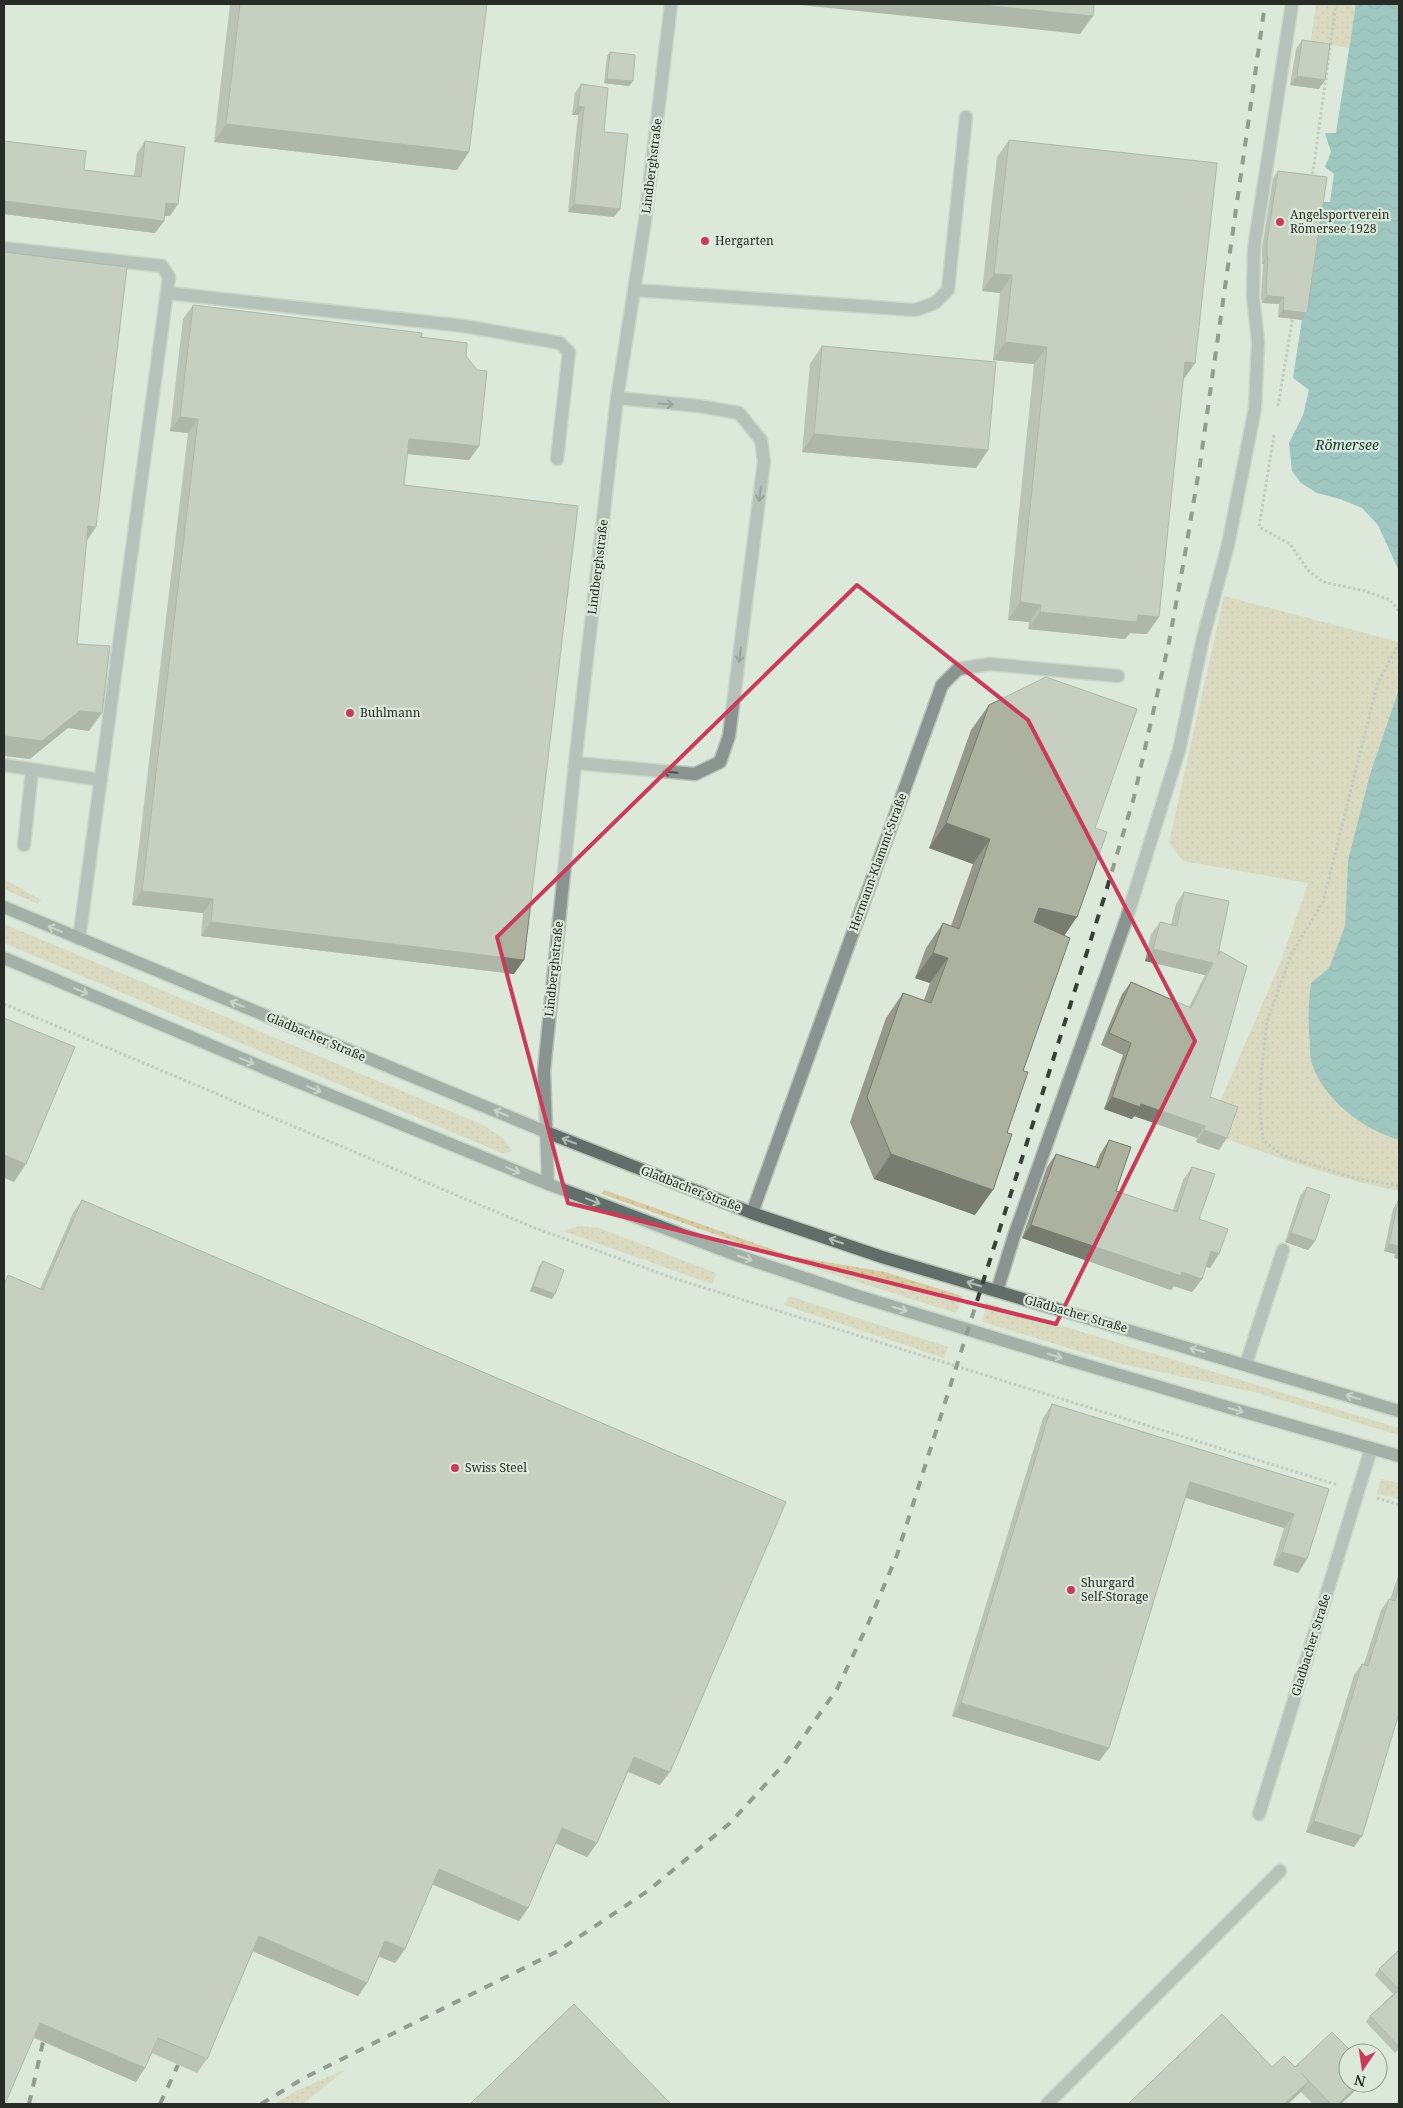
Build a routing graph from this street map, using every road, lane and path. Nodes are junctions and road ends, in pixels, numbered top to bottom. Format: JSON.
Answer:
{"nodes":[{"id":1,"x":671,"y":4,"type":"edge"},
{"id":2,"x":1292,"y":4,"type":"edge"},
{"id":3,"x":1336,"y":4,"type":"edge"},
{"id":4,"x":966,"y":118,"type":"dead end"},
{"id":5,"x":1312,"y":183,"type":"edge"},
{"id":6,"x":4,"y":248,"type":"edge"},
{"id":7,"x":634,"y":290,"type":"junction"},
{"id":8,"x":167,"y":293,"type":"junction"},
{"id":9,"x":1295,"y":307,"type":"edge"},
{"id":10,"x":618,"y":398,"type":"junction"},
{"id":11,"x":1277,"y":412,"type":"dead end"},
{"id":12,"x":1274,"y":431,"type":"dead end"},
{"id":13,"x":557,"y":459,"type":"dead end"},
{"id":14,"x":1399,"y":611,"type":"edge"},
{"id":15,"x":1399,"y":643,"type":"edge"},
{"id":16,"x":1118,"y":676,"type":"dead end"},
{"id":17,"x":574,"y":763,"type":"junction"},
{"id":18,"x":4,"y":765,"type":"edge"},
{"id":19,"x":32,"y":770,"type":"junction"},
{"id":20,"x":101,"y":780,"type":"junction"},
{"id":21,"x":24,"y":845,"type":"dead end"},
{"id":22,"x":4,"y":907,"type":"edge"},
{"id":23,"x":79,"y":939,"type":"junction"},
{"id":24,"x":4,"y":958,"type":"edge"},
{"id":25,"x":4,"y":1004,"type":"edge"},
{"id":26,"x":546,"y":1132,"type":"junction"},
{"id":27,"x":548,"y":1184,"type":"junction"},
{"id":28,"x":1399,"y":1186,"type":"edge"},
{"id":29,"x":752,"y":1213,"type":"junction"},
{"id":30,"x":1283,"y":1250,"type":"dead end"},
{"id":31,"x":997,"y":1291,"type":"junction"},
{"id":32,"x":1246,"y":1364,"type":"junction"},
{"id":33,"x":1399,"y":1411,"type":"edge"},
{"id":34,"x":1371,"y":1449,"type":"junction"},
{"id":35,"x":1399,"y":1456,"type":"edge"},
{"id":36,"x":1358,"y":1492,"type":"junction"},
{"id":37,"x":1399,"y":1504,"type":"edge"},
{"id":38,"x":1260,"y":1814,"type":"dead end"},
{"id":39,"x":1280,"y":1871,"type":"dead end"},
{"id":40,"x":1047,"y":2104,"type":"edge"}],
"edges":[{"from":1,"to":7,"type":"street","name":"Lindberghstraße"},
{"from":2,"to":31,"type":"street"},
{"from":3,"to":5,"type":"path"},
{"from":4,"to":7,"type":"street"},
{"from":6,"to":8,"type":"street"},
{"from":7,"to":10,"type":"street","name":"Lindberghstraße"},
{"from":8,"to":13,"type":"street"},
{"from":8,"to":20,"type":"street"},
{"from":9,"to":11,"type":"path"},
{"from":10,"to":17,"type":"street","name":"Lindberghstraße"},
{"from":10,"to":17,"type":"street","one_way":true},
{"from":12,"to":14,"type":"path"},
{"from":15,"to":28,"type":"path"},
{"from":16,"to":29,"type":"street","name":"Hermann-Klammt-Straße"},
{"from":17,"to":26,"type":"street","name":"Lindberghstraße"},
{"from":18,"to":19,"type":"street"},
{"from":19,"to":20,"type":"street"},
{"from":19,"to":21,"type":"street"},
{"from":20,"to":23,"type":"street"},
{"from":23,"to":22,"type":"main road","name":"Gladbacher Straße","one_way":true},
{"from":26,"to":23,"type":"main road","name":"Gladbacher Straße","one_way":true},
{"from":24,"to":27,"type":"main road","one_way":true},
{"from":25,"to":36,"type":"path"},
{"from":26,"to":27,"type":"main road"},
{"from":29,"to":26,"type":"main road","name":"Gladbacher Straße","one_way":true},
{"from":27,"to":34,"type":"main road","one_way":true},
{"from":31,"to":29,"type":"main road","name":"Gladbacher Straße","one_way":true},
{"from":30,"to":32,"type":"street"},
{"from":32,"to":31,"type":"main road","name":"Gladbacher Straße","one_way":true},
{"from":33,"to":32,"type":"main road","name":"Gladbacher Straße","one_way":true},
{"from":34,"to":35,"type":"main road"},
{"from":34,"to":36,"type":"street","name":"Gladbacher Straße"},
{"from":36,"to":37,"type":"path"},
{"from":36,"to":38,"type":"street","name":"Gladbacher Straße"},
{"from":39,"to":40,"type":"street"}]}
